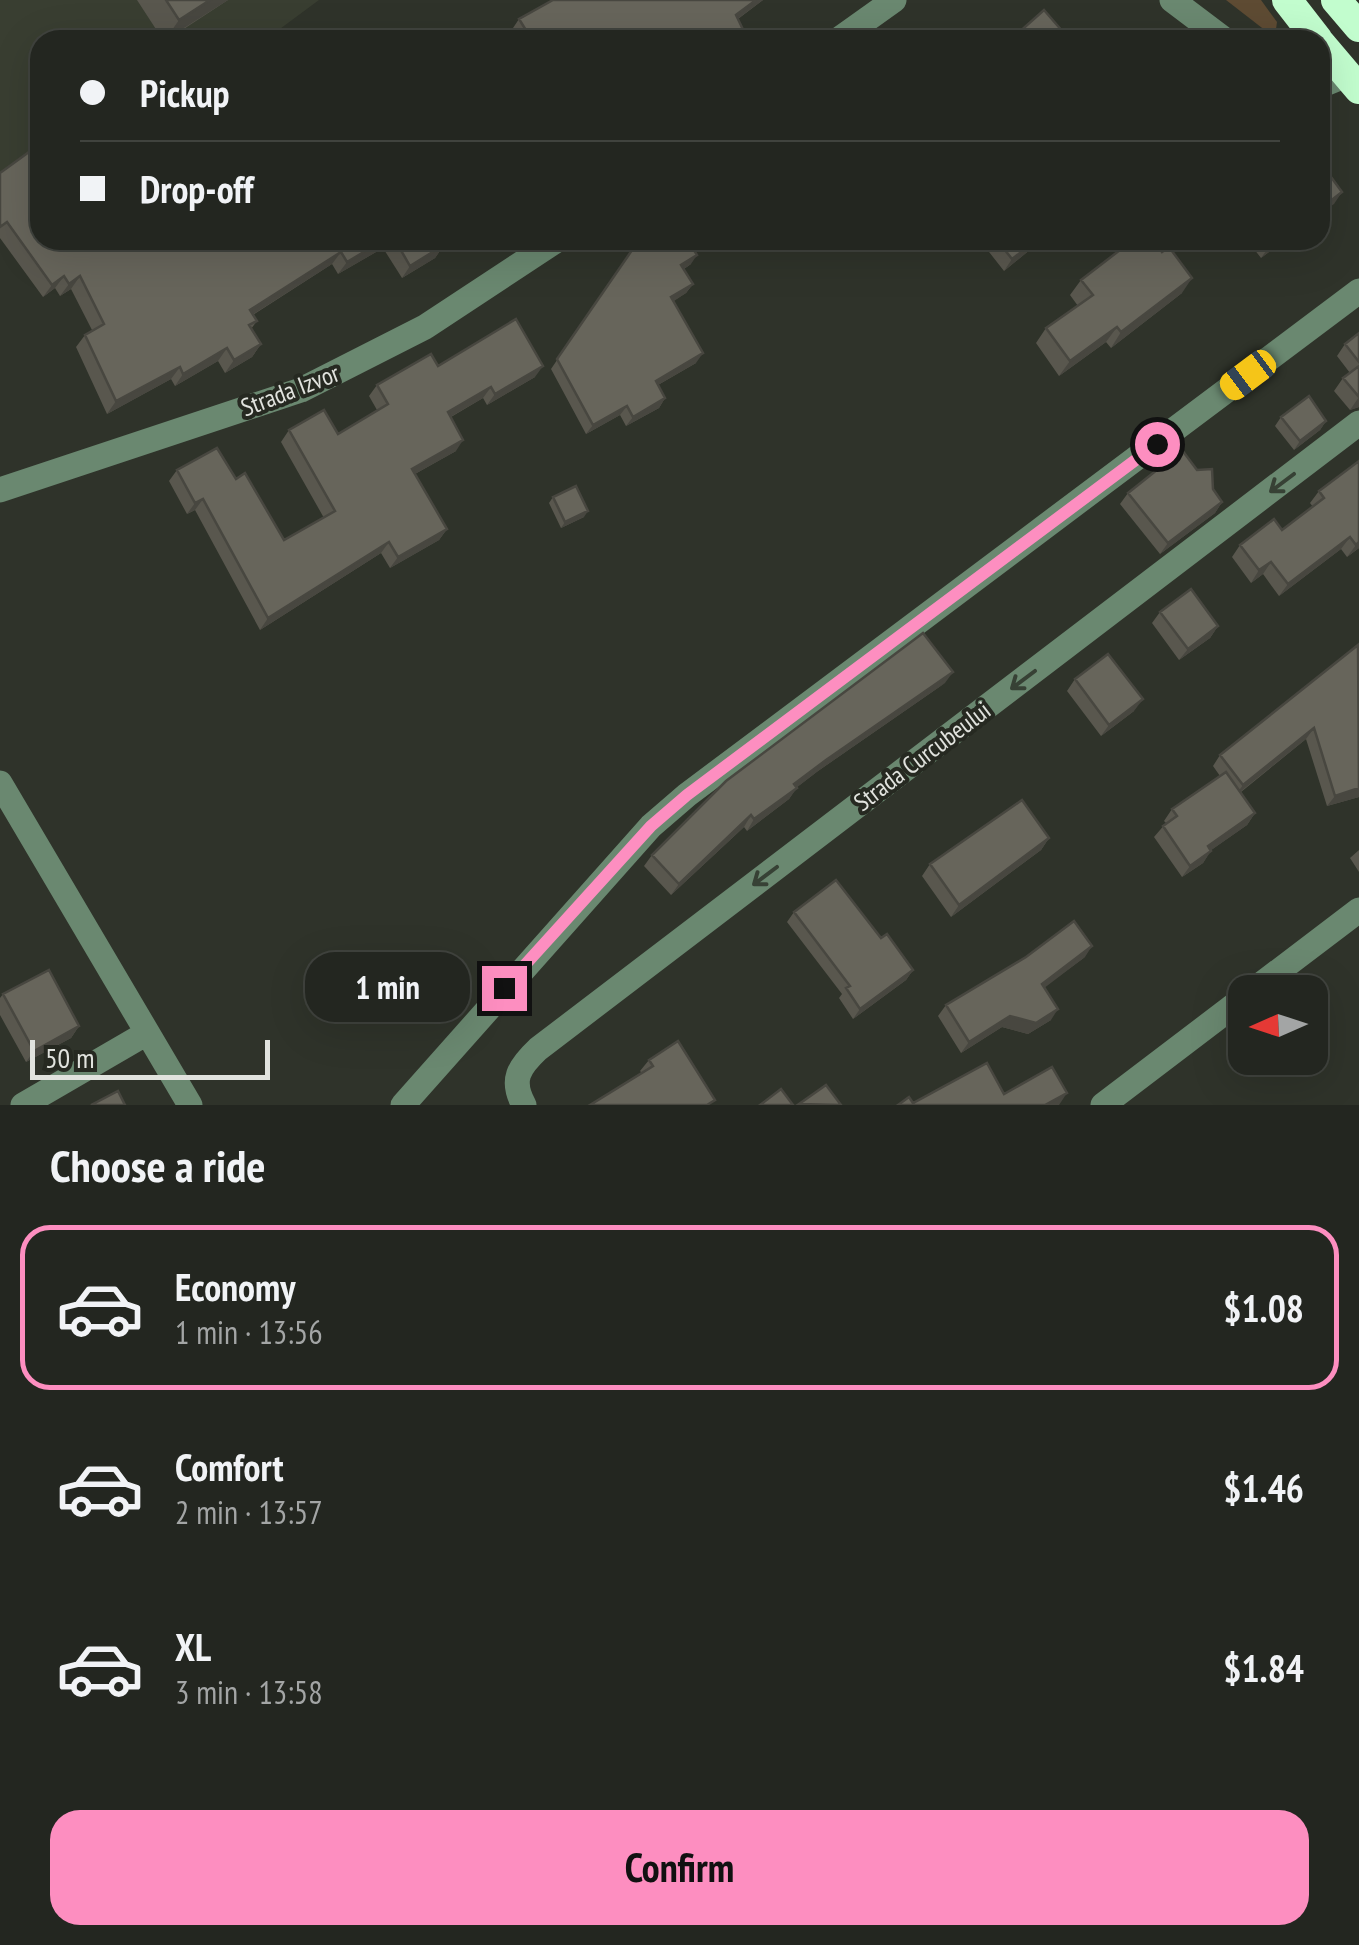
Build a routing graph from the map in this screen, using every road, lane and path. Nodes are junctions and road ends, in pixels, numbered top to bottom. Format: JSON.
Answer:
{"nodes":[{"id":1,"x":894,"y":0,"type":"edge"},
{"id":2,"x":1172,"y":0,"type":"edge"},
{"id":3,"x":1287,"y":0,"type":"edge"},
{"id":4,"x":1336,"y":0,"type":"edge"},
{"id":5,"x":1359,"y":27,"type":"edge"},
{"id":6,"x":852,"y":30,"type":"edge"},
{"id":7,"x":1212,"y":30,"type":"edge"},
{"id":8,"x":1310,"y":30,"type":"edge"},
{"id":9,"x":542,"y":250,"type":"edge"},
{"id":10,"x":1359,"y":290,"type":"edge"},
{"id":11,"x":1359,"y":423,"type":"edge"},
{"id":12,"x":0,"y":490,"type":"edge"},
{"id":13,"x":0,"y":782,"type":"edge"},
{"id":14,"x":1359,"y":910,"type":"edge"},
{"id":15,"x":1274,"y":975,"type":"edge"},
{"id":16,"x":1228,"y":1010,"type":"edge"},
{"id":17,"x":147,"y":1034,"type":"junction"},
{"id":18,"x":23,"y":1105,"type":"edge"},
{"id":19,"x":190,"y":1105,"type":"edge"},
{"id":20,"x":403,"y":1105,"type":"edge"},
{"id":21,"x":524,"y":1105,"type":"edge"},
{"id":22,"x":1102,"y":1105,"type":"edge"}],
"edges":[{"from":1,"to":6,"type":"street"},
{"from":2,"to":7,"type":"street"},
{"from":3,"to":8,"type":"highway"},
{"from":4,"to":5,"type":"highway"},
{"from":9,"to":12,"type":"street","name":"Strada Izvor"},
{"from":10,"to":20,"type":"street"},
{"from":11,"to":21,"type":"street","name":"Strada Curcubeului","one_way":true},
{"from":13,"to":17,"type":"street"},
{"from":14,"to":15,"type":"street"},
{"from":16,"to":22,"type":"street"},
{"from":17,"to":18,"type":"street"},
{"from":17,"to":19,"type":"street"}]}
